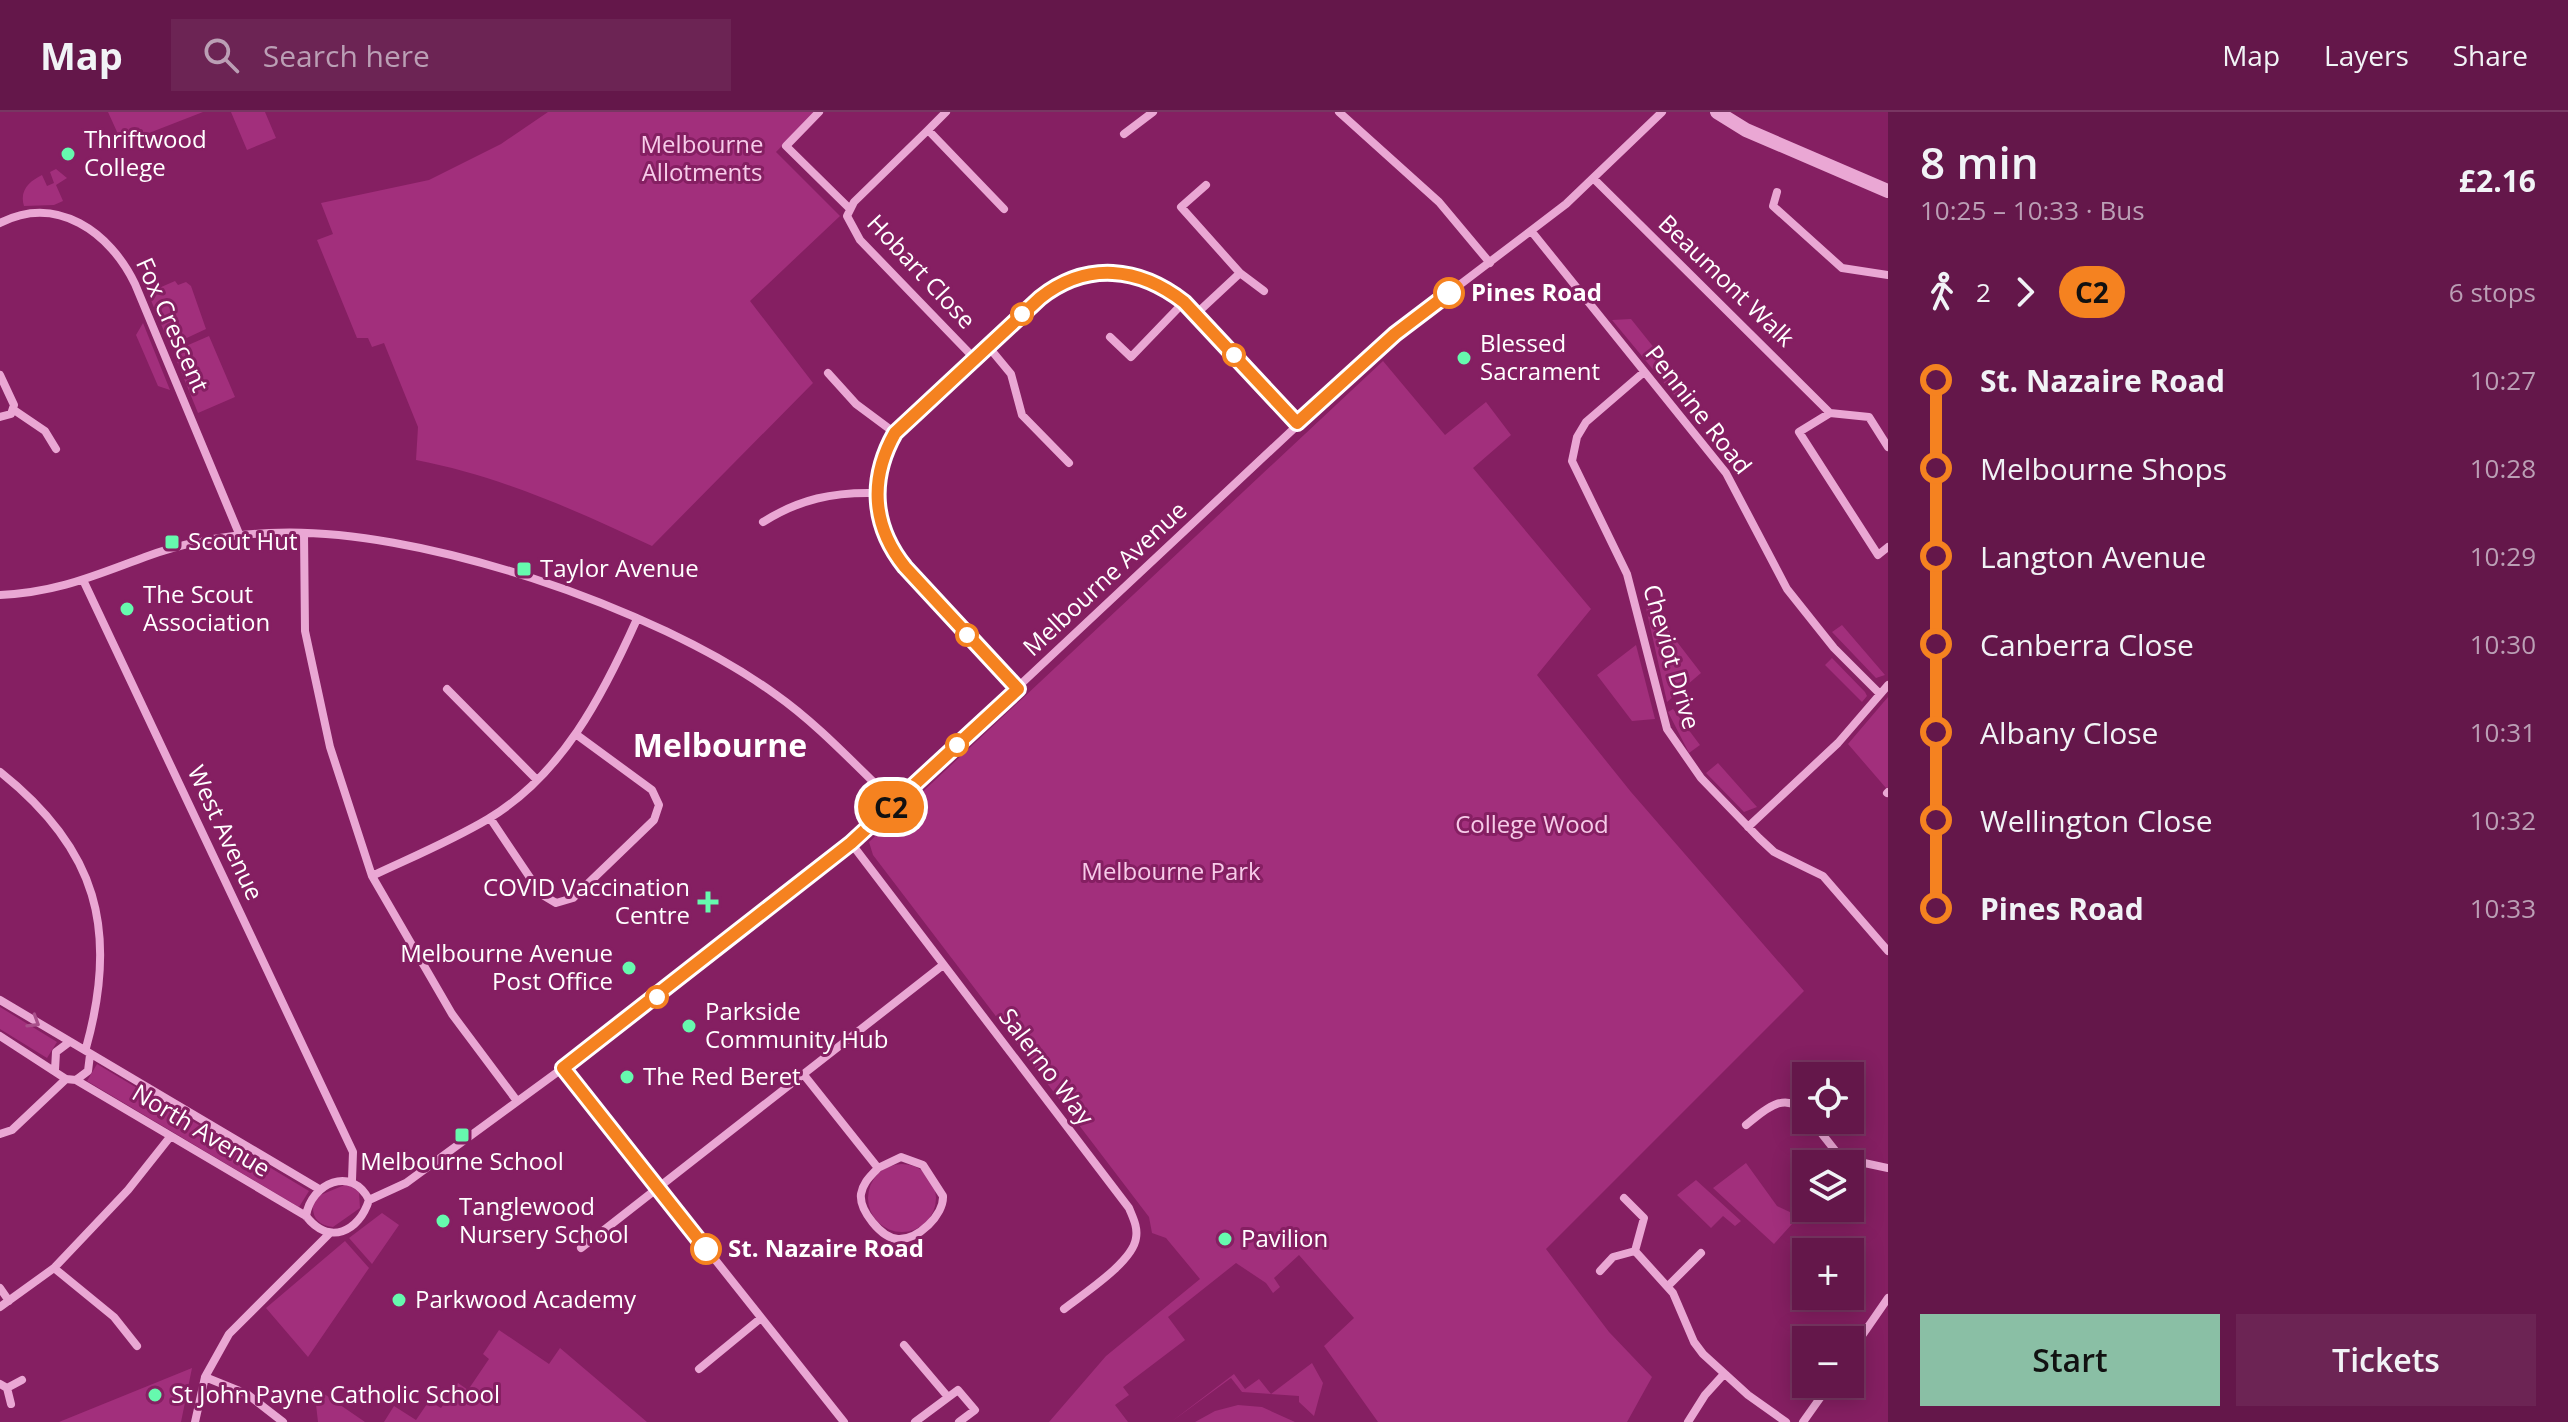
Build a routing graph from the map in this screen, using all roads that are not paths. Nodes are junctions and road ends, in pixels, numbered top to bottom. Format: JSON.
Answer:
{"nodes":[{"id":1,"x":819,"y":112,"type":"edge"},
{"id":2,"x":946,"y":112,"type":"edge"},
{"id":3,"x":1153,"y":112,"type":"edge"},
{"id":4,"x":1339,"y":112,"type":"edge"},
{"id":5,"x":1662,"y":112,"type":"edge"},
{"id":6,"x":1717,"y":112,"type":"edge"},
{"id":7,"x":928,"y":130,"type":"junction"},
{"id":8,"x":1124,"y":134,"type":"dead end"},
{"id":9,"x":1593,"y":178,"type":"junction"},
{"id":10,"x":1206,"y":185,"type":"dead end"},
{"id":11,"x":1888,"y":191,"type":"edge"},
{"id":12,"x":1777,"y":192,"type":"dead end"},
{"id":13,"x":849,"y":208,"type":"junction"},
{"id":14,"x":1004,"y":209,"type":"dead end"},
{"id":15,"x":0,"y":223,"type":"edge"},
{"id":16,"x":1532,"y":232,"type":"junction"},
{"id":17,"x":1490,"y":263,"type":"junction"},
{"id":18,"x":1240,"y":273,"type":"junction"},
{"id":19,"x":1888,"y":275,"type":"edge"},
{"id":20,"x":1264,"y":291,"type":"dead end"},
{"id":21,"x":1184,"y":302,"type":"junction"},
{"id":22,"x":1196,"y":314,"type":"junction"},
{"id":23,"x":1110,"y":337,"type":"dead end"},
{"id":24,"x":987,"y":345,"type":"junction"},
{"id":25,"x":974,"y":358,"type":"junction"},
{"id":26,"x":1644,"y":372,"type":"junction"},
{"id":27,"x":828,"y":373,"type":"dead end"},
{"id":28,"x":0,"y":375,"type":"edge"},
{"id":29,"x":14,"y":410,"type":"junction"},
{"id":30,"x":1830,"y":413,"type":"junction"},
{"id":31,"x":0,"y":417,"type":"edge"},
{"id":32,"x":1297,"y":423,"type":"junction"},
{"id":33,"x":895,"y":433,"type":"junction"},
{"id":34,"x":1888,"y":447,"type":"edge"},
{"id":35,"x":56,"y":449,"type":"dead end"},
{"id":36,"x":1069,"y":463,"type":"dead end"},
{"id":37,"x":875,"y":493,"type":"junction"},
{"id":38,"x":763,"y":522,"type":"dead end"},
{"id":39,"x":304,"y":533,"type":"junction"},
{"id":40,"x":240,"y":536,"type":"junction"},
{"id":41,"x":1888,"y":547,"type":"edge"},
{"id":42,"x":84,"y":582,"type":"junction"},
{"id":43,"x":0,"y":595,"type":"edge"},
{"id":44,"x":637,"y":619,"type":"junction"},
{"id":45,"x":1888,"y":685,"type":"edge"},
{"id":46,"x":447,"y":689,"type":"dead end"},
{"id":47,"x":1018,"y":689,"type":"junction"},
{"id":48,"x":1880,"y":694,"type":"junction"},
{"id":49,"x":577,"y":735,"type":"junction"},
{"id":50,"x":0,"y":772,"type":"edge"},
{"id":51,"x":537,"y":780,"type":"junction"},
{"id":52,"x":895,"y":803,"type":"junction"},
{"id":53,"x":490,"y":818,"type":"junction"},
{"id":54,"x":1748,"y":827,"type":"junction"},
{"id":55,"x":851,"y":843,"type":"junction"},
{"id":56,"x":372,"y":876,"type":"junction"},
{"id":57,"x":1888,"y":951,"type":"edge"},
{"id":58,"x":943,"y":965,"type":"junction"},
{"id":59,"x":0,"y":1000,"type":"edge"},
{"id":60,"x":0,"y":1036,"type":"edge"},
{"id":61,"x":68,"y":1043,"type":"junction"},
{"id":62,"x":88,"y":1052,"type":"junction"},
{"id":63,"x":563,"y":1068,"type":"junction"},
{"id":64,"x":55,"y":1070,"type":"junction"},
{"id":65,"x":804,"y":1075,"type":"junction"},
{"id":66,"x":71,"y":1079,"type":"junction"},
{"id":67,"x":517,"y":1101,"type":"junction"},
{"id":68,"x":1792,"y":1102,"type":"edge"},
{"id":69,"x":1746,"y":1125,"type":"dead end"},
{"id":70,"x":0,"y":1134,"type":"edge"},
{"id":71,"x":170,"y":1137,"type":"junction"},
{"id":72,"x":1864,"y":1165,"type":"edge"},
{"id":73,"x":878,"y":1168,"type":"junction"},
{"id":74,"x":1888,"y":1168,"type":"edge"},
{"id":75,"x":352,"y":1180,"type":"junction"},
{"id":76,"x":319,"y":1189,"type":"junction"},
{"id":77,"x":658,"y":1190,"type":"junction"},
{"id":78,"x":1624,"y":1198,"type":"dead end"},
{"id":79,"x":369,"y":1200,"type":"junction"},
{"id":80,"x":306,"y":1216,"type":"junction"},
{"id":81,"x":329,"y":1234,"type":"junction"},
{"id":82,"x":581,"y":1248,"type":"dead end"},
{"id":83,"x":1635,"y":1251,"type":"junction"},
{"id":84,"x":1701,"y":1253,"type":"dead end"},
{"id":85,"x":54,"y":1268,"type":"junction"},
{"id":86,"x":1600,"y":1271,"type":"dead end"},
{"id":87,"x":1668,"y":1286,"type":"junction"},
{"id":88,"x":0,"y":1288,"type":"edge"},
{"id":89,"x":1888,"y":1298,"type":"edge"},
{"id":90,"x":9,"y":1301,"type":"junction"},
{"id":91,"x":0,"y":1307,"type":"edge"},
{"id":92,"x":1064,"y":1309,"type":"dead end"},
{"id":93,"x":761,"y":1318,"type":"junction"},
{"id":94,"x":1864,"y":1333,"type":"edge"},
{"id":95,"x":904,"y":1345,"type":"dead end"},
{"id":96,"x":137,"y":1346,"type":"dead end"},
{"id":97,"x":699,"y":1369,"type":"dead end"},
{"id":98,"x":1724,"y":1374,"type":"junction"},
{"id":99,"x":205,"y":1377,"type":"junction"},
{"id":100,"x":22,"y":1380,"type":"dead end"},
{"id":101,"x":3,"y":1386,"type":"edge"},
{"id":102,"x":948,"y":1397,"type":"junction"},
{"id":103,"x":1820,"y":1398,"type":"edge"},
{"id":104,"x":11,"y":1404,"type":"dead end"},
{"id":105,"x":195,"y":1422,"type":"edge"},
{"id":106,"x":283,"y":1422,"type":"edge"},
{"id":107,"x":844,"y":1422,"type":"edge"},
{"id":108,"x":915,"y":1422,"type":"edge"},
{"id":109,"x":959,"y":1422,"type":"edge"},
{"id":110,"x":1688,"y":1422,"type":"edge"},
{"id":111,"x":1786,"y":1422,"type":"edge"},
{"id":112,"x":1803,"y":1422,"type":"edge"}],
"edges":[{"from":1,"to":13,"type":"street","name":"Hobart Close"},
{"from":2,"to":7,"type":"street","name":"Hobart Close"},
{"from":3,"to":8,"type":"street"},
{"from":4,"to":17,"type":"street"},
{"from":5,"to":9,"type":"street","name":"Melbourne Avenue"},
{"from":6,"to":11,"type":"street"},
{"from":7,"to":13,"type":"street","name":"Hobart Close"},
{"from":7,"to":14,"type":"street"},
{"from":9,"to":16,"type":"street","name":"Melbourne Avenue"},
{"from":9,"to":30,"type":"street","name":"Beaumont Walk"},
{"from":10,"to":18,"type":"street"},
{"from":12,"to":19,"type":"street"},
{"from":13,"to":25,"type":"street","name":"Hobart Close"},
{"from":15,"to":40,"type":"street","name":"Fox Crescent"},
{"from":16,"to":17,"type":"street","name":"Melbourne Avenue"},
{"from":16,"to":26,"type":"street","name":"Pennine Road"},
{"from":17,"to":32,"type":"street","name":"Melbourne Avenue"},
{"from":18,"to":20,"type":"street"},
{"from":18,"to":22,"type":"street"},
{"from":21,"to":22,"type":"street"},
{"from":21,"to":23,"type":"street"},
{"from":21,"to":24,"type":"street"},
{"from":22,"to":32,"type":"street"},
{"from":24,"to":25,"type":"street"},
{"from":24,"to":36,"type":"street"},
{"from":25,"to":33,"type":"street"},
{"from":26,"to":48,"type":"street","name":"Pennine Road"},
{"from":26,"to":54,"type":"street","name":"Cheviot Drive"},
{"from":27,"to":33,"type":"street"},
{"from":28,"to":29,"type":"street"},
{"from":29,"to":31,"type":"street"},
{"from":29,"to":35,"type":"street"},
{"from":30,"to":34,"type":"street"},
{"from":30,"to":41,"type":"street"},
{"from":32,"to":47,"type":"street","name":"Melbourne Avenue"},
{"from":33,"to":37,"type":"street"},
{"from":37,"to":38,"type":"street"},
{"from":37,"to":47,"type":"street"},
{"from":39,"to":40,"type":"street"},
{"from":39,"to":44,"type":"street"},
{"from":39,"to":56,"type":"street"},
{"from":40,"to":42,"type":"street"},
{"from":42,"to":43,"type":"street"},
{"from":42,"to":75,"type":"street","name":"West Avenue"},
{"from":44,"to":49,"type":"street"},
{"from":44,"to":52,"type":"street"},
{"from":45,"to":48,"type":"street"},
{"from":46,"to":51,"type":"street"},
{"from":47,"to":52,"type":"street","name":"Melbourne Avenue"},
{"from":48,"to":54,"type":"street"},
{"from":49,"to":51,"type":"street"},
{"from":49,"to":53,"type":"street"},
{"from":50,"to":62,"type":"street"},
{"from":51,"to":53,"type":"street"},
{"from":52,"to":55,"type":"street","name":"Melbourne Avenue"},
{"from":53,"to":56,"type":"street"},
{"from":54,"to":57,"type":"street","name":"Cheviot Drive"},
{"from":55,"to":58,"type":"street","name":"Salerno Way"},
{"from":55,"to":63,"type":"street","name":"Melbourne Avenue"},
{"from":56,"to":67,"type":"street"},
{"from":58,"to":65,"type":"street"},
{"from":58,"to":92,"type":"street","name":"Salerno Way"},
{"from":59,"to":61,"type":"street","name":"North Avenue","one_way":true},
{"from":60,"to":64,"type":"street","name":"North Avenue"},
{"from":61,"to":62,"type":"street","name":"North Avenue"},
{"from":61,"to":64,"type":"street"},
{"from":62,"to":66,"type":"street"},
{"from":62,"to":76,"type":"street","name":"North Avenue"},
{"from":63,"to":67,"type":"street","name":"Melbourne Avenue"},
{"from":63,"to":77,"type":"street"},
{"from":64,"to":66,"type":"street","name":"North Avenue"},
{"from":65,"to":73,"type":"street"},
{"from":65,"to":77,"type":"street"},
{"from":66,"to":70,"type":"street"},
{"from":66,"to":71,"type":"street","name":"North Avenue"},
{"from":67,"to":79,"type":"street","name":"Melbourne Avenue"},
{"from":68,"to":69,"type":"street"},
{"from":71,"to":80,"type":"street","name":"North Avenue"},
{"from":71,"to":85,"type":"street"},
{"from":72,"to":74,"type":"street"},
{"from":73,"to":73,"type":"street"},
{"from":75,"to":76,"type":"street"},
{"from":75,"to":79,"type":"street"},
{"from":76,"to":80,"type":"street"},
{"from":77,"to":82,"type":"street"},
{"from":77,"to":93,"type":"street"},
{"from":78,"to":83,"type":"street"},
{"from":79,"to":81,"type":"street","name":"Melbourne Avenue"},
{"from":80,"to":81,"type":"street"},
{"from":81,"to":99,"type":"street","name":"Melbourne Avenue"},
{"from":83,"to":86,"type":"street"},
{"from":83,"to":87,"type":"street"},
{"from":84,"to":87,"type":"street"},
{"from":85,"to":90,"type":"street"},
{"from":85,"to":96,"type":"street"},
{"from":87,"to":98,"type":"street"},
{"from":88,"to":90,"type":"street"},
{"from":89,"to":94,"type":"street"},
{"from":90,"to":91,"type":"street"},
{"from":93,"to":97,"type":"street"},
{"from":93,"to":107,"type":"street"},
{"from":95,"to":102,"type":"street"},
{"from":98,"to":110,"type":"street"},
{"from":98,"to":111,"type":"street"},
{"from":99,"to":105,"type":"street","name":"Melbourne Avenue"},
{"from":99,"to":106,"type":"street"},
{"from":100,"to":101,"type":"street"},
{"from":101,"to":104,"type":"street"},
{"from":102,"to":108,"type":"street"},
{"from":102,"to":109,"type":"street"},
{"from":103,"to":112,"type":"street"}]}
